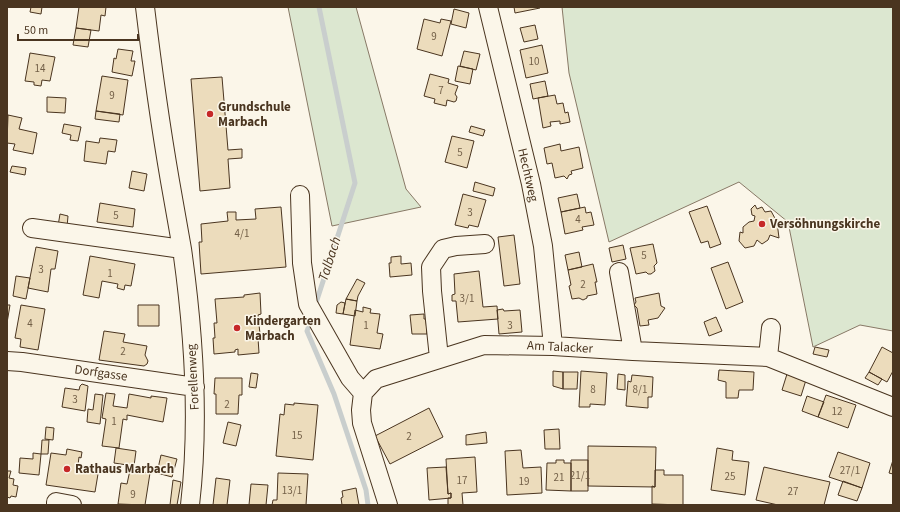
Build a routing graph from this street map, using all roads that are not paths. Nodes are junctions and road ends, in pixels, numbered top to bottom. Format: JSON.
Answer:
{"nodes":[{"id":1,"x":146,"y":7,"type":"edge"},
{"id":2,"x":488,"y":7,"type":"edge"},
{"id":3,"x":300,"y":195,"type":"dead end"},
{"id":4,"x":32,"y":228,"type":"dead end"},
{"id":5,"x":485,"y":244,"type":"dead end"},
{"id":6,"x":182,"y":249,"type":"junction"},
{"id":7,"x":619,"y":272,"type":"dead end"},
{"id":8,"x":770,"y":328,"type":"dead end"},
{"id":9,"x":553,"y":346,"type":"junction"},
{"id":10,"x":633,"y":351,"type":"junction"},
{"id":11,"x":768,"y":357,"type":"junction"},
{"id":12,"x":439,"y":358,"type":"junction"},
{"id":13,"x":7,"y":361,"type":"edge"},
{"id":14,"x":195,"y":387,"type":"junction"},
{"id":15,"x":364,"y":393,"type":"junction"},
{"id":16,"x":893,"y":407,"type":"edge"},
{"id":17,"x":56,"y":505,"type":"edge"},
{"id":18,"x":72,"y":505,"type":"edge"},
{"id":19,"x":190,"y":505,"type":"edge"},
{"id":20,"x":388,"y":505,"type":"edge"}],
"edges":[{"from":1,"to":6,"type":"street","name":"Forellenweg"},
{"from":2,"to":9,"type":"street","name":"Hechtweg"},
{"from":3,"to":15,"type":"street"},
{"from":4,"to":6,"type":"street"},
{"from":5,"to":12,"type":"street"},
{"from":6,"to":14,"type":"street","name":"Forellenweg"},
{"from":7,"to":10,"type":"street"},
{"from":8,"to":11,"type":"street"},
{"from":9,"to":10,"type":"street","name":"Am Talacker"},
{"from":9,"to":12,"type":"street","name":"Am Talacker"},
{"from":10,"to":11,"type":"street","name":"Am Talacker"},
{"from":11,"to":16,"type":"street","name":"Am Talacker"},
{"from":12,"to":15,"type":"street","name":"Am Talacker"},
{"from":13,"to":14,"type":"street","name":"Dorfgasse"},
{"from":14,"to":19,"type":"street","name":"Forellenweg"},
{"from":15,"to":20,"type":"street"},
{"from":17,"to":18,"type":"street"}]}
